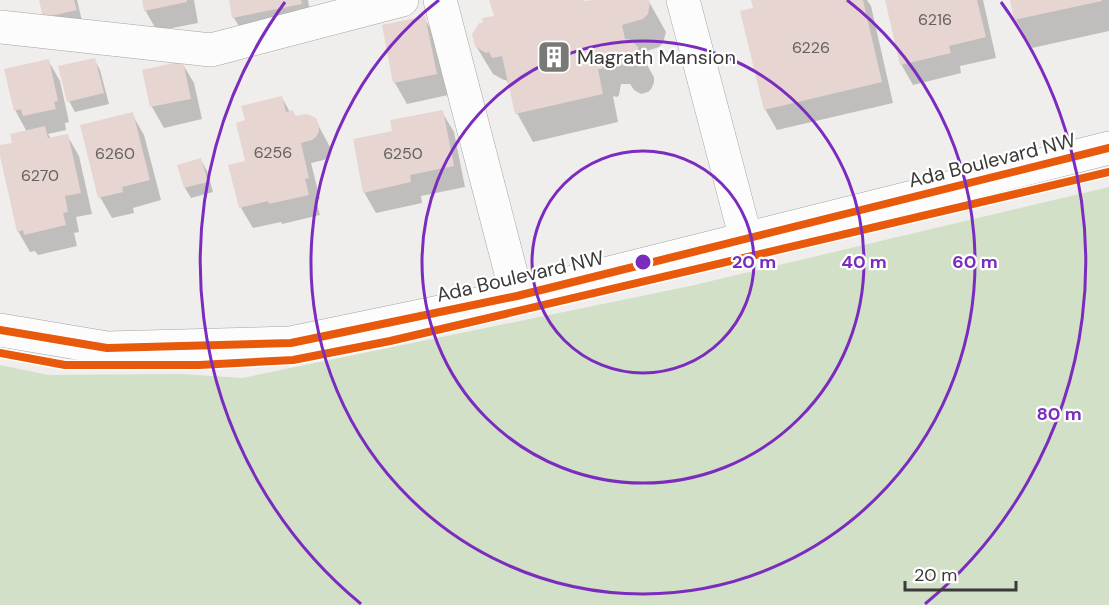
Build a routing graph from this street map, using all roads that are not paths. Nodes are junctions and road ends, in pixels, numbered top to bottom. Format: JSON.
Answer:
{"nodes":[{"id":1,"x":402,"y":0,"type":"edge"},
{"id":2,"x":440,"y":0,"type":"edge"},
{"id":3,"x":683,"y":0,"type":"edge"},
{"id":4,"x":0,"y":27,"type":"edge"},
{"id":5,"x":1109,"y":148,"type":"edge"},
{"id":6,"x":746,"y":238,"type":"junction"},
{"id":7,"x":516,"y":296,"type":"junction"},
{"id":8,"x":0,"y":330,"type":"edge"}],
"edges":[{"from":1,"to":4,"type":"street"},
{"from":2,"to":7,"type":"street"},
{"from":3,"to":6,"type":"street"},
{"from":5,"to":6,"type":"street","name":"Ada Boulevard NW"},
{"from":6,"to":7,"type":"street","name":"Ada Boulevard NW"},
{"from":7,"to":8,"type":"street","name":"Ada Boulevard NW"}]}
